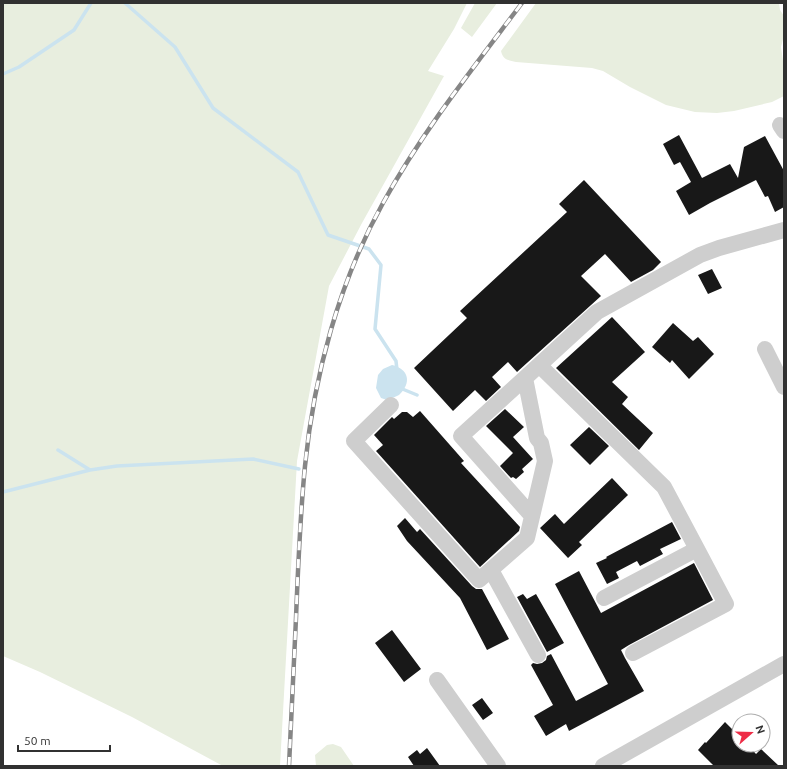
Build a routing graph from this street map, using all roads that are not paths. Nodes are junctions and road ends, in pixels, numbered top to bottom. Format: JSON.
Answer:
{"nodes":[{"id":1,"x":784,"y":230,"type":"edge"},
{"id":2,"x":765,"y":349,"type":"dead end"},
{"id":3,"x":539,"y":365,"type":"junction"},
{"id":4,"x":525,"y":378,"type":"junction"},
{"id":5,"x":784,"y":387,"type":"edge"},
{"id":6,"x":391,"y":405,"type":"dead end"},
{"id":7,"x":532,"y":516,"type":"junction"},
{"id":8,"x":697,"y":549,"type":"junction"},
{"id":9,"x":491,"y":570,"type":"junction"},
{"id":10,"x":604,"y":598,"type":"dead end"},
{"id":11,"x":633,"y":653,"type":"dead end"},
{"id":12,"x":538,"y":655,"type":"dead end"},
{"id":13,"x":784,"y":664,"type":"edge"},
{"id":14,"x":436,"y":680,"type":"dead end"},
{"id":15,"x":622,"y":762,"type":"edge"},
{"id":16,"x":498,"y":766,"type":"edge"},
{"id":17,"x":603,"y":766,"type":"edge"}],
"edges":[{"from":1,"to":3,"type":"street"},
{"from":2,"to":5,"type":"street"},
{"from":3,"to":4,"type":"street"},
{"from":3,"to":8,"type":"street"},
{"from":4,"to":7,"type":"street"},
{"from":4,"to":7,"type":"street"},
{"from":6,"to":9,"type":"street"},
{"from":7,"to":9,"type":"street"},
{"from":8,"to":10,"type":"street"},
{"from":8,"to":11,"type":"street"},
{"from":9,"to":12,"type":"street"},
{"from":13,"to":15,"type":"street"},
{"from":14,"to":16,"type":"street"},
{"from":15,"to":17,"type":"street"}]}
